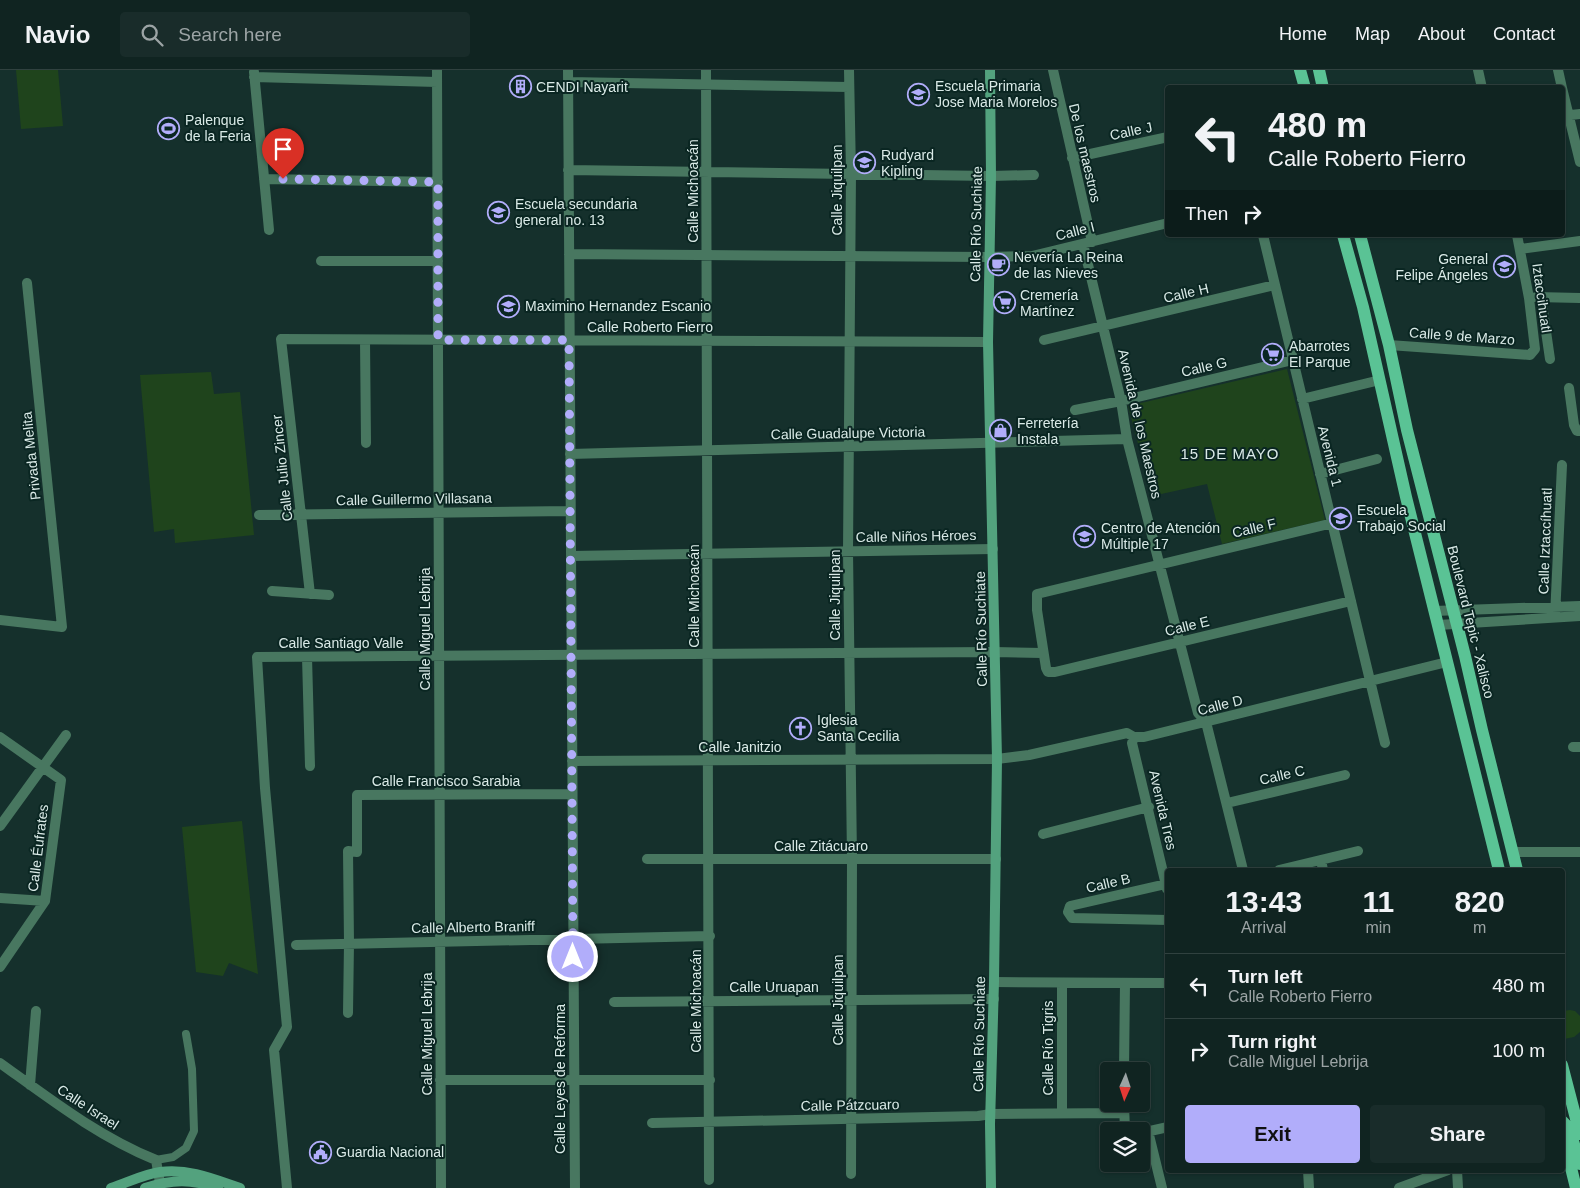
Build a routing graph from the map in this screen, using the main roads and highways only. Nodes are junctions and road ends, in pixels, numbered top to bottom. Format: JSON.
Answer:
{"nodes":[{"id":1,"x":990,"y":70,"type":"edge"},
{"id":2,"x":1300,"y":70,"type":"edge"},
{"id":3,"x":1319,"y":70,"type":"edge"},
{"id":4,"x":1304,"y":85,"type":"edge"},
{"id":5,"x":1322,"y":85,"type":"edge"},
{"id":6,"x":1344,"y":237,"type":"edge"},
{"id":7,"x":1361,"y":237,"type":"edge"},
{"id":8,"x":1363,"y":307,"type":"junction"},
{"id":9,"x":1389,"y":345,"type":"junction"},
{"id":10,"x":1380,"y":380,"type":"junction"},
{"id":11,"x":1407,"y":430,"type":"junction"},
{"id":12,"x":1448,"y":662,"type":"junction"},
{"id":13,"x":1482,"y":730,"type":"junction"},
{"id":14,"x":1484,"y":810,"type":"junction"},
{"id":15,"x":1512,"y":852,"type":"junction"},
{"id":16,"x":1498,"y":868,"type":"edge"},
{"id":17,"x":1516,"y":868,"type":"edge"},
{"id":18,"x":1565,"y":1076,"type":"edge"},
{"id":19,"x":1565,"y":1124,"type":"edge"},
{"id":20,"x":1580,"y":1134,"type":"edge"},
{"id":21,"x":1565,"y":1143,"type":"edge"},
{"id":22,"x":1580,"y":1164,"type":"edge"},
{"id":23,"x":112,"y":1188,"type":"edge"},
{"id":24,"x":145,"y":1188,"type":"edge"},
{"id":25,"x":218,"y":1188,"type":"edge"},
{"id":26,"x":240,"y":1188,"type":"edge"},
{"id":27,"x":991,"y":1188,"type":"edge"},
{"id":28,"x":1576,"y":1188,"type":"edge"}],
"edges":[{"from":1,"to":27,"type":"main road","name":"Calle Río Suchiate"},
{"from":2,"to":4,"type":"main road"},
{"from":3,"to":5,"type":"main road"},
{"from":6,"to":8,"type":"main road"},
{"from":7,"to":9,"type":"main road","name":"Boulevard Tepic - Xalisco"},
{"from":8,"to":9,"type":"main road"},
{"from":8,"to":10,"type":"main road"},
{"from":9,"to":11,"type":"main road","name":"Boulevard Tepic - Xalisco"},
{"from":10,"to":11,"type":"main road"},
{"from":10,"to":12,"type":"main road"},
{"from":11,"to":13,"type":"main road","name":"Boulevard Tepic - Xalisco"},
{"from":12,"to":13,"type":"main road"},
{"from":12,"to":14,"type":"main road"},
{"from":13,"to":15,"type":"main road","name":"Boulevard Tepic - Xalisco"},
{"from":14,"to":15,"type":"main road"},
{"from":14,"to":16,"type":"main road"},
{"from":15,"to":17,"type":"main road","name":"Boulevard Tepic - Xalisco"},
{"from":18,"to":20,"type":"main road"},
{"from":19,"to":22,"type":"main road"},
{"from":21,"to":28,"type":"main road"},
{"from":23,"to":26,"type":"main road"},
{"from":24,"to":25,"type":"main road"}]}
